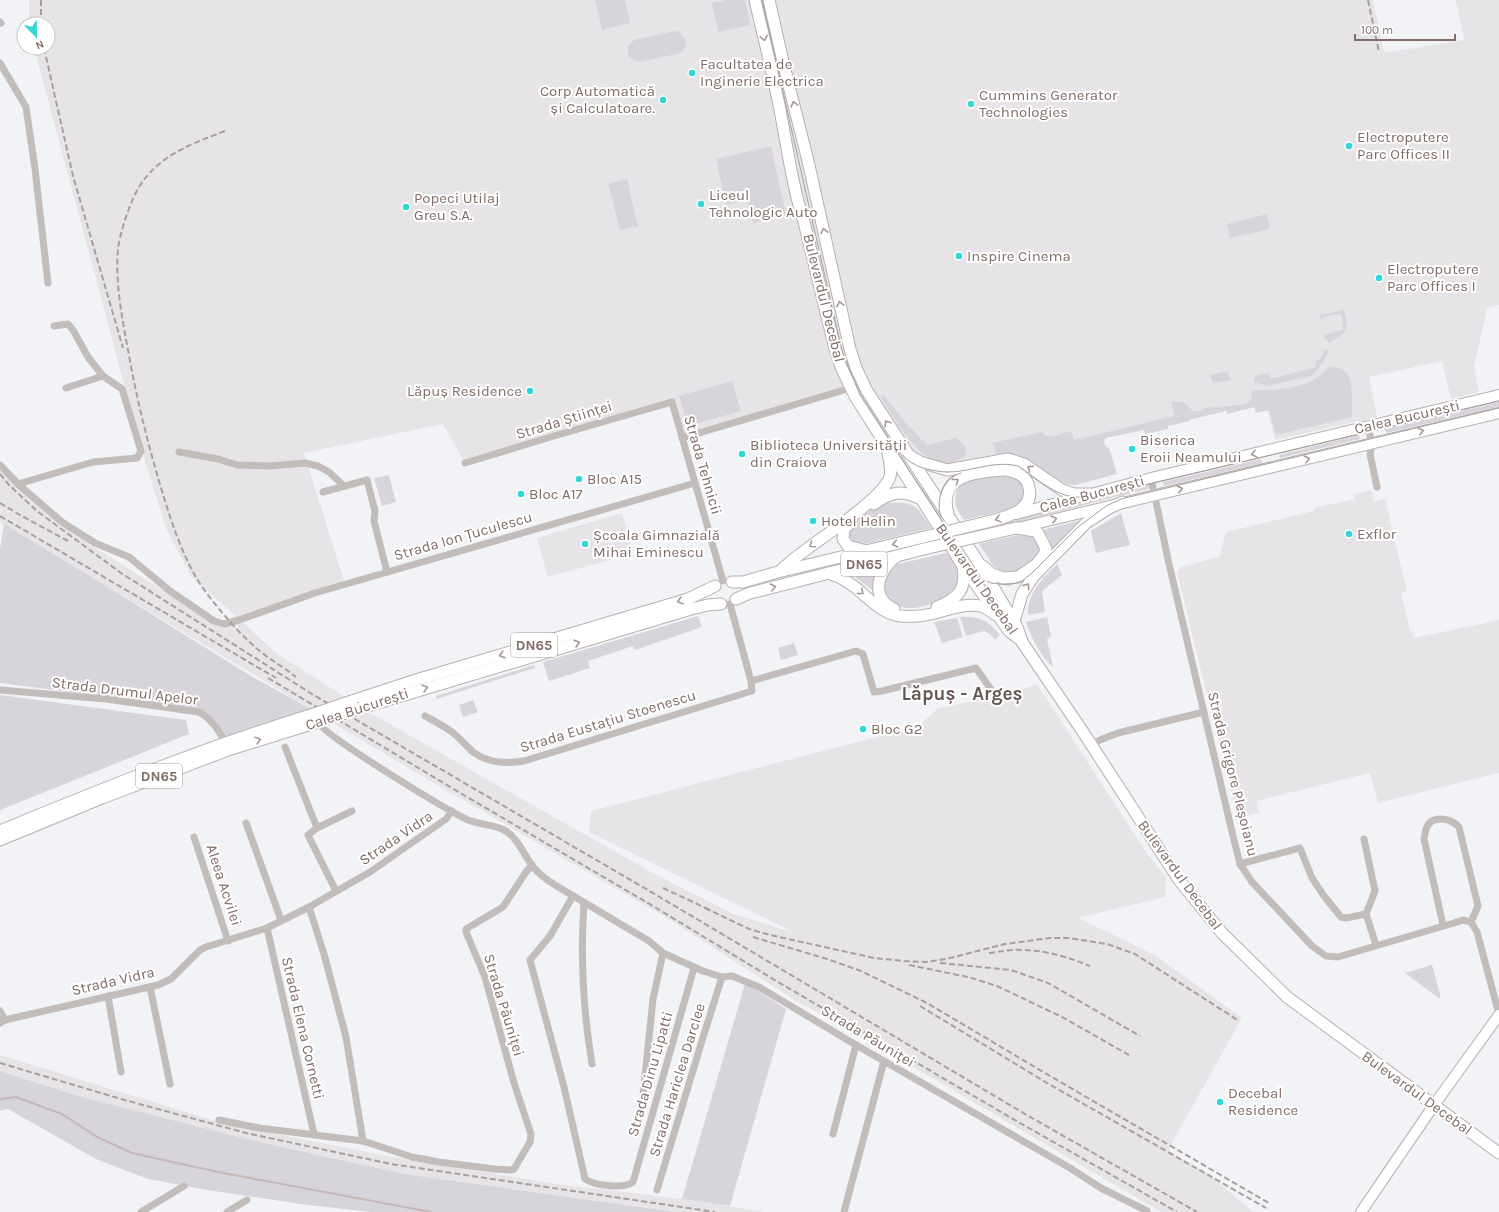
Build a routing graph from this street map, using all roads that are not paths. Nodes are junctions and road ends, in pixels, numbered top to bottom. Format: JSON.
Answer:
{"nodes":[{"id":1,"x":755,"y":0,"type":"edge"},
{"id":2,"x":769,"y":0,"type":"edge"},
{"id":3,"x":0,"y":63,"type":"edge"},
{"id":4,"x":48,"y":283,"type":"dead end"},
{"id":5,"x":54,"y":326,"type":"dead end"},
{"id":6,"x":103,"y":376,"type":"junction"},
{"id":7,"x":66,"y":388,"type":"dead end"},
{"id":8,"x":851,"y":388,"type":"junction"},
{"id":9,"x":1499,"y":395,"type":"edge"},
{"id":10,"x":672,"y":402,"type":"joint"},
{"id":11,"x":1499,"y":413,"type":"edge"},
{"id":12,"x":1368,"y":427,"type":"junction"},
{"id":13,"x":682,"y":438,"type":"junction"},
{"id":14,"x":1372,"y":443,"type":"junction"},
{"id":15,"x":886,"y":445,"type":"junction"},
{"id":16,"x":179,"y":452,"type":"dead end"},
{"id":17,"x":908,"y":456,"type":"junction"},
{"id":18,"x":465,"y":463,"type":"dead end"},
{"id":19,"x":0,"y":465,"type":"edge"},
{"id":20,"x":1152,"y":478,"type":"junction"},
{"id":21,"x":694,"y":483,"type":"junction"},
{"id":22,"x":18,"y":484,"type":"junction"},
{"id":23,"x":344,"y":486,"type":"junction"},
{"id":24,"x":1377,"y":487,"type":"dead end"},
{"id":25,"x":323,"y":492,"type":"dead end"},
{"id":26,"x":1090,"y":494,"type":"junction"},
{"id":27,"x":1155,"y":495,"type":"junction"},
{"id":28,"x":922,"y":500,"type":"junction"},
{"id":29,"x":1123,"y":502,"type":"junction"},
{"id":30,"x":1013,"y":515,"type":"junction"},
{"id":31,"x":949,"y":516,"type":"junction"},
{"id":32,"x":1016,"y":528,"type":"junction"},
{"id":33,"x":866,"y":550,"type":"junction"},
{"id":34,"x":901,"y":554,"type":"junction"},
{"id":35,"x":977,"y":560,"type":"junction"},
{"id":36,"x":963,"y":566,"type":"junction"},
{"id":37,"x":387,"y":572,"type":"junction"},
{"id":38,"x":778,"y":572,"type":"junction"},
{"id":39,"x":827,"y":573,"type":"junction"},
{"id":40,"x":723,"y":583,"type":"junction"},
{"id":41,"x":729,"y":602,"type":"junction"},
{"id":42,"x":1000,"y":618,"type":"junction"},
{"id":43,"x":1014,"y":622,"type":"junction"},
{"id":44,"x":1022,"y":642,"type":"junction"},
{"id":45,"x":751,"y":681,"type":"junction"},
{"id":46,"x":990,"y":688,"type":"dead end"},
{"id":47,"x":0,"y":690,"type":"edge"},
{"id":48,"x":399,"y":690,"type":"junction"},
{"id":49,"x":1204,"y":712,"type":"junction"},
{"id":50,"x":425,"y":716,"type":"dead end"},
{"id":51,"x":317,"y":717,"type":"junction"},
{"id":52,"x":1091,"y":745,"type":"junction"},
{"id":53,"x":226,"y":746,"type":"junction"},
{"id":54,"x":285,"y":747,"type":"dead end"},
{"id":55,"x":352,"y":811,"type":"dead end"},
{"id":56,"x":452,"y":811,"type":"junction"},
{"id":57,"x":246,"y":823,"type":"dead end"},
{"id":58,"x":317,"y":828,"type":"junction"},
{"id":59,"x":0,"y":831,"type":"edge"},
{"id":60,"x":194,"y":837,"type":"dead end"},
{"id":61,"x":1364,"y":839,"type":"dead end"},
{"id":62,"x":0,"y":840,"type":"edge"},
{"id":63,"x":1240,"y":864,"type":"junction"},
{"id":64,"x":532,"y":865,"type":"junction"},
{"id":65,"x":336,"y":891,"type":"junction"},
{"id":66,"x":573,"y":896,"type":"junction"},
{"id":67,"x":584,"y":903,"type":"junction"},
{"id":68,"x":309,"y":907,"type":"junction"},
{"id":69,"x":1366,"y":914,"type":"junction"},
{"id":70,"x":281,"y":920,"type":"junction"},
{"id":71,"x":1471,"y":922,"type":"junction"},
{"id":72,"x":1443,"y":926,"type":"junction"},
{"id":73,"x":267,"y":928,"type":"junction"},
{"id":74,"x":228,"y":941,"type":"junction"},
{"id":75,"x":1376,"y":945,"type":"junction"},
{"id":76,"x":663,"y":953,"type":"junction"},
{"id":77,"x":694,"y":968,"type":"junction"},
{"id":78,"x":722,"y":977,"type":"junction"},
{"id":79,"x":150,"y":987,"type":"junction"},
{"id":80,"x":108,"y":996,"type":"junction"},
{"id":81,"x":0,"y":1011,"type":"edge"},
{"id":82,"x":1499,"y":1014,"type":"edge"},
{"id":83,"x":3,"y":1022,"type":"edge"},
{"id":84,"x":856,"y":1046,"type":"junction"},
{"id":85,"x":884,"y":1061,"type":"junction"},
{"id":86,"x":592,"y":1064,"type":"dead end"},
{"id":87,"x":121,"y":1072,"type":"dead end"},
{"id":88,"x":170,"y":1084,"type":"dead end"},
{"id":89,"x":642,"y":1105,"type":"dead end"},
{"id":90,"x":1434,"y":1105,"type":"junction"},
{"id":91,"x":219,"y":1120,"type":"dead end"},
{"id":92,"x":314,"y":1134,"type":"junction"},
{"id":93,"x":833,"y":1134,"type":"dead end"},
{"id":94,"x":363,"y":1141,"type":"junction"},
{"id":95,"x":1499,"y":1153,"type":"edge"},
{"id":96,"x":184,"y":1186,"type":"dead end"},
{"id":97,"x":657,"y":1190,"type":"dead end"},
{"id":98,"x":247,"y":1200,"type":"dead end"},
{"id":99,"x":1147,"y":1211,"type":"edge"},
{"id":100,"x":142,"y":1212,"type":"edge"},
{"id":101,"x":227,"y":1212,"type":"edge"},
{"id":102,"x":844,"y":1212,"type":"edge"},
{"id":103,"x":1362,"y":1212,"type":"edge"}],
"edges":[{"from":1,"to":8,"type":"main road","name":"Bulevardul Decebal","one_way":true},
{"from":17,"to":2,"type":"main road","name":"Bulevardul Decebal","one_way":true},
{"from":3,"to":4,"type":"street"},
{"from":5,"to":6,"type":"street"},
{"from":6,"to":7,"type":"street"},
{"from":6,"to":22,"type":"street"},
{"from":8,"to":13,"type":"street"},
{"from":8,"to":15,"type":"main road","name":"Bulevardul Decebal"},
{"from":9,"to":12,"type":"main road","name":"Calea București"},
{"from":10,"to":13,"type":"street","name":"Strada Tehnicii"},
{"from":10,"to":18,"type":"street","name":"Strada Științei"},
{"from":14,"to":11,"type":"main road","name":"Calea București","one_way":true},
{"from":12,"to":14,"type":"street"},
{"from":12,"to":20,"type":"main road","name":"Calea București","one_way":true},
{"from":13,"to":21,"type":"street","name":"Strada Tehnicii"},
{"from":14,"to":24,"type":"street"},
{"from":27,"to":14,"type":"main road","name":"Calea București","one_way":true},
{"from":15,"to":28,"type":"main road","name":"Bulevardul Decebal"},
{"from":15,"to":38,"type":"main road","one_way":true},
{"from":16,"to":23,"type":"street"},
{"from":26,"to":17,"type":"main road","one_way":true},
{"from":17,"to":31,"type":"main road","name":"Bulevardul Decebal"},
{"from":19,"to":22,"type":"street","name":"Strada Ion Țuculescu"},
{"from":20,"to":26,"type":"main road","name":"Calea București"},
{"from":20,"to":27,"type":"street","name":"Strada Grigore Pleșoianu"},
{"from":21,"to":37,"type":"street","name":"Strada Ion Țuculescu"},
{"from":21,"to":40,"type":"street","name":"Strada Tehnicii"},
{"from":22,"to":37,"type":"street","name":"Strada Ion Țuculescu"},
{"from":23,"to":25,"type":"street"},
{"from":23,"to":37,"type":"street"},
{"from":26,"to":30,"type":"main road","name":"Calea București"},
{"from":27,"to":29,"type":"main road","name":"Calea București"},
{"from":27,"to":49,"type":"street","name":"Strada Grigore Pleșoianu"},
{"from":28,"to":33,"type":"main road"},
{"from":28,"to":36,"type":"main road","name":"Bulevardul Decebal"},
{"from":32,"to":29,"type":"main road","name":"Calea București","one_way":true},
{"from":43,"to":29,"type":"main road","one_way":true},
{"from":31,"to":30,"type":"main road","one_way":true},
{"from":30,"to":33,"type":"main road","name":"Calea București","number":"DN65","one_way":true,"bridge":true},
{"from":31,"to":35,"type":"main road","name":"Bulevardul Decebal"},
{"from":32,"to":34,"type":"main road","name":"Calea București","bridge":true},
{"from":32,"to":35,"type":"main road"},
{"from":33,"to":38,"type":"main road","name":"Calea București","number":"DN65"},
{"from":34,"to":36,"type":"main road"},
{"from":34,"to":39,"type":"main road","name":"Calea București","number":"DN65"},
{"from":35,"to":43,"type":"main road","name":"Bulevardul Decebal"},
{"from":36,"to":42,"type":"main road","name":"Bulevardul Decebal"},
{"from":38,"to":40,"type":"main road","name":"Calea București","number":"DN65"},
{"from":41,"to":39,"type":"main road","name":"Calea București","number":"DN65","one_way":true},
{"from":39,"to":42,"type":"main road","one_way":true},
{"from":40,"to":41,"type":"main road"},
{"from":40,"to":41,"type":"main road"},
{"from":40,"to":48,"type":"main road","name":"Calea București","number":"DN65","one_way":true},
{"from":41,"to":45,"type":"street"},
{"from":48,"to":41,"type":"main road","name":"Calea București","number":"DN65","one_way":true},
{"from":42,"to":44,"type":"main road","name":"Bulevardul Decebal"},
{"from":43,"to":44,"type":"main road","name":"Bulevardul Decebal"},
{"from":44,"to":52,"type":"main road","name":"Bulevardul Decebal"},
{"from":45,"to":46,"type":"street"},
{"from":45,"to":50,"type":"street","name":"Strada Eustațiu Stoenescu"},
{"from":47,"to":53,"type":"street","name":"Strada Drumul Apelor"},
{"from":48,"to":51,"type":"main road","name":"Calea București","number":"DN65","bridge":true},
{"from":48,"to":51,"type":"main road","name":"Calea București","number":"DN65","bridge":true},
{"from":49,"to":52,"type":"street"},
{"from":49,"to":63,"type":"street","name":"Strada Grigore Pleșoianu"},
{"from":51,"to":53,"type":"main road","name":"Calea București","number":"DN65"},
{"from":51,"to":56,"type":"street","name":"Strada Păuniței"},
{"from":52,"to":90,"type":"main road","name":"Bulevardul Decebal"},
{"from":53,"to":59,"type":"main road","name":"Calea București","number":"DN65"},
{"from":53,"to":62,"type":"main road","name":"Calea București","number":"DN65"},
{"from":54,"to":58,"type":"street"},
{"from":55,"to":58,"type":"street"},
{"from":56,"to":64,"type":"street","name":"Strada Păuniței"},
{"from":56,"to":65,"type":"street","name":"Strada Vidra"},
{"from":57,"to":70,"type":"street"},
{"from":58,"to":65,"type":"street"},
{"from":60,"to":74,"type":"street","name":"Aleea Acvilei"},
{"from":61,"to":69,"type":"street"},
{"from":63,"to":69,"type":"street"},
{"from":63,"to":75,"type":"street","name":"Strada Grigore Pleșoianu"},
{"from":64,"to":66,"type":"street","name":"Strada Păuniței"},
{"from":64,"to":94,"type":"street","name":"Strada Păuniței"},
{"from":65,"to":68,"type":"street","name":"Strada Vidra"},
{"from":66,"to":67,"type":"street","name":"Strada Păuniței"},
{"from":66,"to":77,"type":"street","name":"Strada Dinu Lipatti"},
{"from":67,"to":76,"type":"street","name":"Strada Păuniței"},
{"from":67,"to":86,"type":"street"},
{"from":68,"to":70,"type":"street","name":"Strada Vidra"},
{"from":68,"to":94,"type":"street"},
{"from":69,"to":75,"type":"street"},
{"from":70,"to":73,"type":"street","name":"Strada Vidra"},
{"from":71,"to":72,"type":"street","name":"Strada Grigore Pleșoianu"},
{"from":71,"to":72,"type":"street"},
{"from":71,"to":82,"type":"street"},
{"from":72,"to":75,"type":"street","name":"Strada Grigore Pleșoianu"},
{"from":73,"to":74,"type":"street","name":"Strada Vidra"},
{"from":73,"to":92,"type":"street","name":"Strada Elena Cornetti"},
{"from":74,"to":79,"type":"street","name":"Strada Vidra"},
{"from":76,"to":77,"type":"street","name":"Strada Păuniței"},
{"from":76,"to":89,"type":"street"},
{"from":77,"to":78,"type":"street","name":"Strada Păuniței"},
{"from":78,"to":84,"type":"street","name":"Strada Păuniței"},
{"from":78,"to":97,"type":"street","name":"Strada Hariclea Darclee"},
{"from":79,"to":80,"type":"street","name":"Strada Vidra"},
{"from":79,"to":88,"type":"street"},
{"from":80,"to":83,"type":"street","name":"Strada Vidra"},
{"from":80,"to":87,"type":"street"},
{"from":81,"to":83,"type":"street"},
{"from":82,"to":90,"type":"main road"},
{"from":84,"to":85,"type":"street","name":"Strada Păuniței"},
{"from":84,"to":93,"type":"street"},
{"from":85,"to":99,"type":"street","name":"Strada Păuniței"},
{"from":85,"to":102,"type":"street"},
{"from":90,"to":95,"type":"main road","name":"Bulevardul Decebal"},
{"from":90,"to":103,"type":"main road"},
{"from":91,"to":92,"type":"street"},
{"from":92,"to":94,"type":"street"},
{"from":96,"to":100,"type":"street"},
{"from":98,"to":101,"type":"street"}]}
